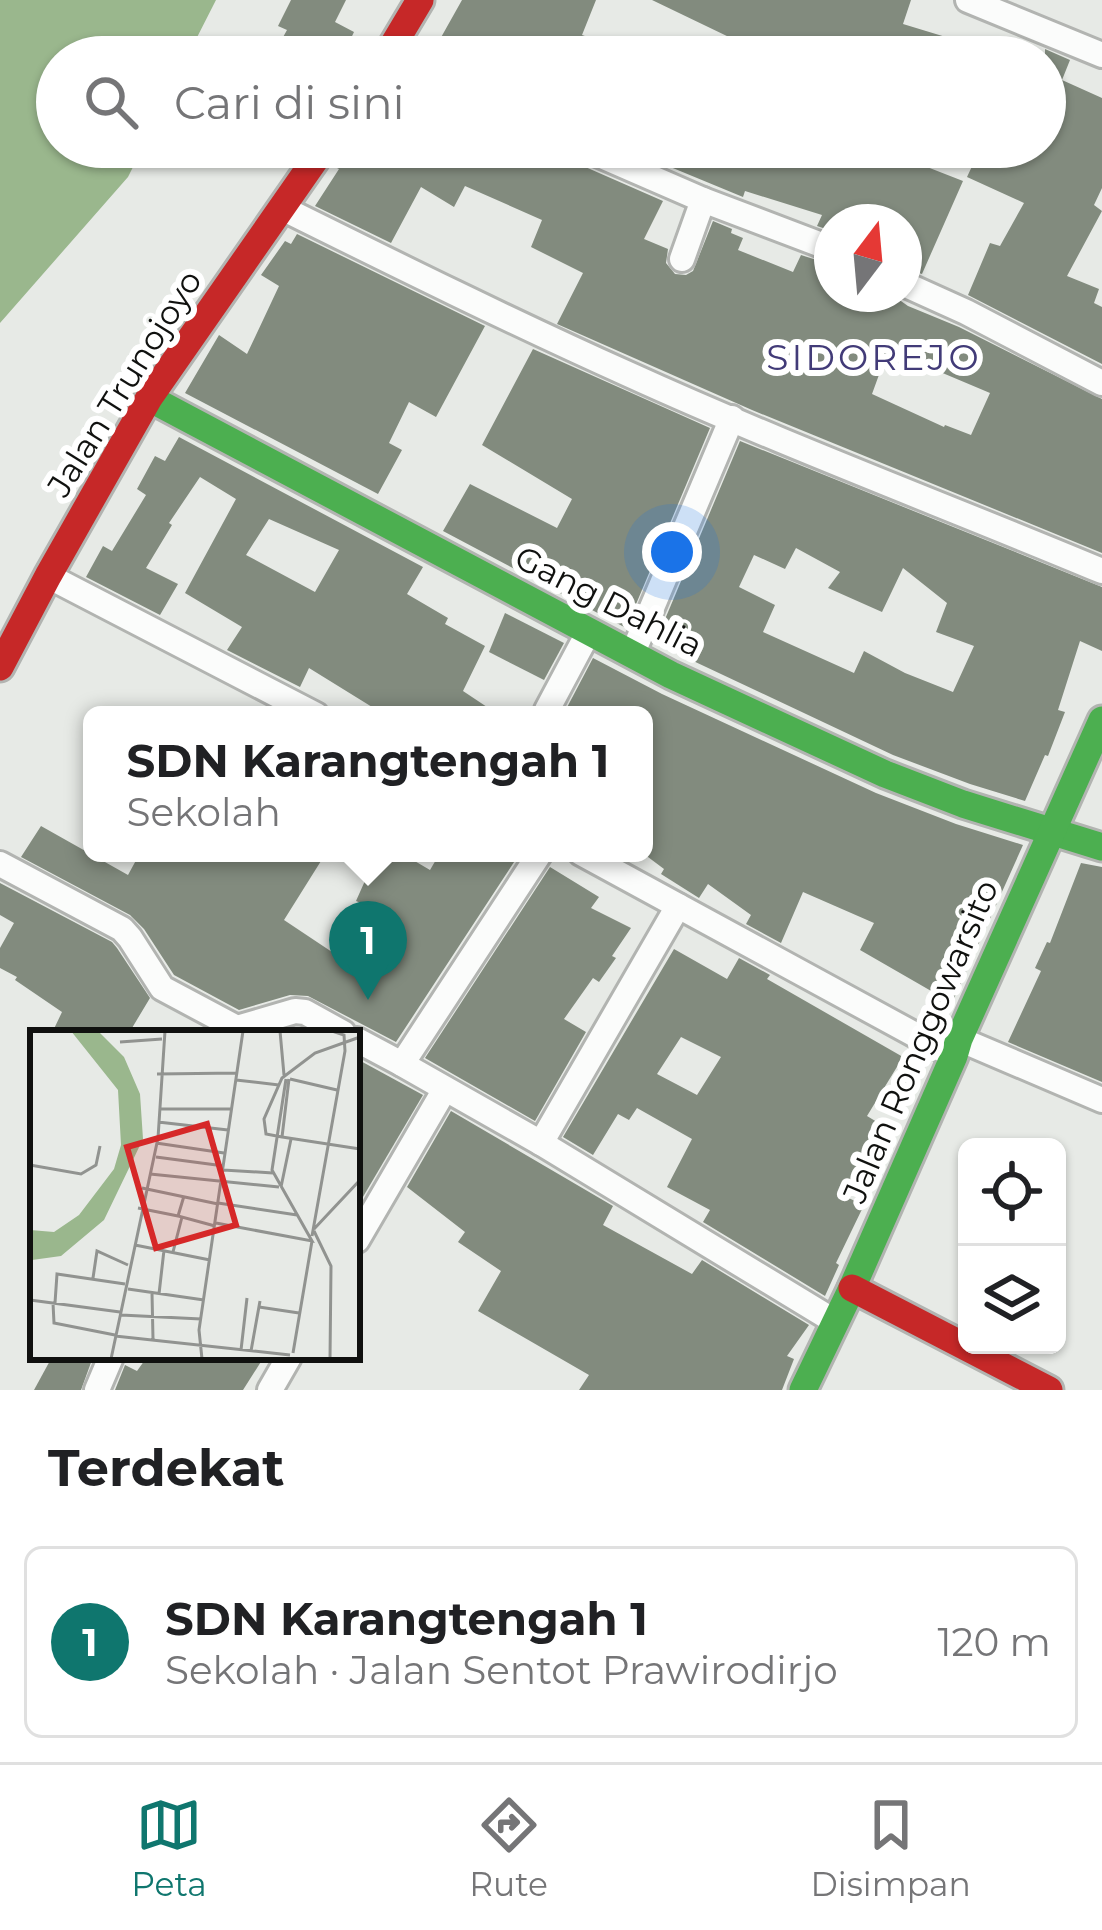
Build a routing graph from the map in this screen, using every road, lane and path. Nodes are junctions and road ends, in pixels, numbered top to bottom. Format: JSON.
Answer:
{"nodes":[{"id":1,"x":420,"y":0,"type":"edge"},
{"id":2,"x":968,"y":0,"type":"edge"},
{"id":3,"x":402,"y":36,"type":"edge"},
{"id":4,"x":1054,"y":36,"type":"edge"},
{"id":5,"x":1066,"y":41,"type":"edge"},
{"id":6,"x":1102,"y":56,"type":"edge"},
{"id":7,"x":310,"y":168,"type":"edge"},
{"id":8,"x":629,"y":168,"type":"edge"},
{"id":9,"x":703,"y":200,"type":"junction"},
{"id":10,"x":282,"y":208,"type":"junction"},
{"id":11,"x":814,"y":242,"type":"edge"},
{"id":12,"x":682,"y":259,"type":"dead end"},
{"id":13,"x":922,"y":292,"type":"edge"},
{"id":14,"x":1102,"y":383,"type":"edge"},
{"id":15,"x":149,"y":398,"type":"junction"},
{"id":16,"x":731,"y":418,"type":"junction"},
{"id":17,"x":1102,"y":571,"type":"edge"},
{"id":18,"x":48,"y":576,"type":"junction"},
{"id":19,"x":588,"y":633,"type":"junction"},
{"id":20,"x":632,"y":655,"type":"junction"},
{"id":21,"x":0,"y":667,"type":"edge"},
{"id":22,"x":299,"y":706,"type":"edge"},
{"id":23,"x":549,"y":706,"type":"edge"},
{"id":24,"x":1102,"y":720,"type":"edge"},
{"id":25,"x":1052,"y":830,"type":"junction"},
{"id":26,"x":1102,"y":848,"type":"edge"},
{"id":27,"x":533,"y":862,"type":"edge"},
{"id":28,"x":597,"y":862,"type":"edge"},
{"id":29,"x":0,"y":864,"type":"edge"},
{"id":30,"x":678,"y":906,"type":"junction"},
{"id":31,"x":259,"y":1027,"type":"edge"},
{"id":32,"x":338,"y":1030,"type":"edge"},
{"id":33,"x":360,"y":1042,"type":"edge"},
{"id":34,"x":956,"y":1047,"type":"junction"},
{"id":35,"x":402,"y":1064,"type":"junction"},
{"id":36,"x":445,"y":1089,"type":"junction"},
{"id":37,"x":1102,"y":1100,"type":"edge"},
{"id":38,"x":541,"y":1143,"type":"junction"},
{"id":39,"x":360,"y":1235,"type":"edge"},
{"id":40,"x":852,"y":1288,"type":"junction"},
{"id":41,"x":834,"y":1321,"type":"junction"},
{"id":42,"x":110,"y":1360,"type":"edge"},
{"id":43,"x":287,"y":1360,"type":"edge"},
{"id":44,"x":97,"y":1390,"type":"edge"},
{"id":45,"x":270,"y":1390,"type":"edge"},
{"id":46,"x":803,"y":1390,"type":"edge"},
{"id":47,"x":1049,"y":1390,"type":"edge"}],
"edges":[{"from":1,"to":3,"type":"street"},
{"from":2,"to":4,"type":"street"},
{"from":5,"to":6,"type":"street"},
{"from":7,"to":10,"type":"street","name":"Jalan Trunojoyo"},
{"from":8,"to":9,"type":"street"},
{"from":9,"to":11,"type":"street"},
{"from":9,"to":12,"type":"street"},
{"from":10,"to":15,"type":"street","name":"Jalan Trunojoyo"},
{"from":10,"to":16,"type":"street"},
{"from":13,"to":14,"type":"street"},
{"from":15,"to":18,"type":"street","name":"Jalan Trunojoyo"},
{"from":15,"to":19,"type":"street","name":"Gang Dahlia"},
{"from":16,"to":17,"type":"street"},
{"from":16,"to":20,"type":"street"},
{"from":18,"to":21,"type":"street","name":"Jalan Trunojoyo"},
{"from":18,"to":22,"type":"street"},
{"from":19,"to":20,"type":"street","name":"Gang Dahlia"},
{"from":19,"to":23,"type":"street"},
{"from":20,"to":25,"type":"street","name":"Gang Dahlia"},
{"from":24,"to":25,"type":"street","name":"Jalan Ronggowarsito"},
{"from":25,"to":26,"type":"street","name":"Gang Dahlia"},
{"from":25,"to":34,"type":"street","name":"Jalan Ronggowarsito"},
{"from":27,"to":35,"type":"street"},
{"from":28,"to":30,"type":"street"},
{"from":29,"to":31,"type":"street"},
{"from":30,"to":34,"type":"street"},
{"from":30,"to":38,"type":"street"},
{"from":31,"to":32,"type":"street"},
{"from":33,"to":35,"type":"street"},
{"from":34,"to":37,"type":"street"},
{"from":34,"to":40,"type":"street","name":"Jalan Ronggowarsito"},
{"from":35,"to":36,"type":"street"},
{"from":36,"to":38,"type":"street"},
{"from":36,"to":39,"type":"street"},
{"from":38,"to":41,"type":"street"},
{"from":40,"to":41,"type":"street","name":"Jalan Ronggowarsito"},
{"from":40,"to":47,"type":"street"},
{"from":41,"to":46,"type":"street","name":"Jalan Ronggowarsito"},
{"from":42,"to":44,"type":"street"},
{"from":43,"to":45,"type":"street"}]}
